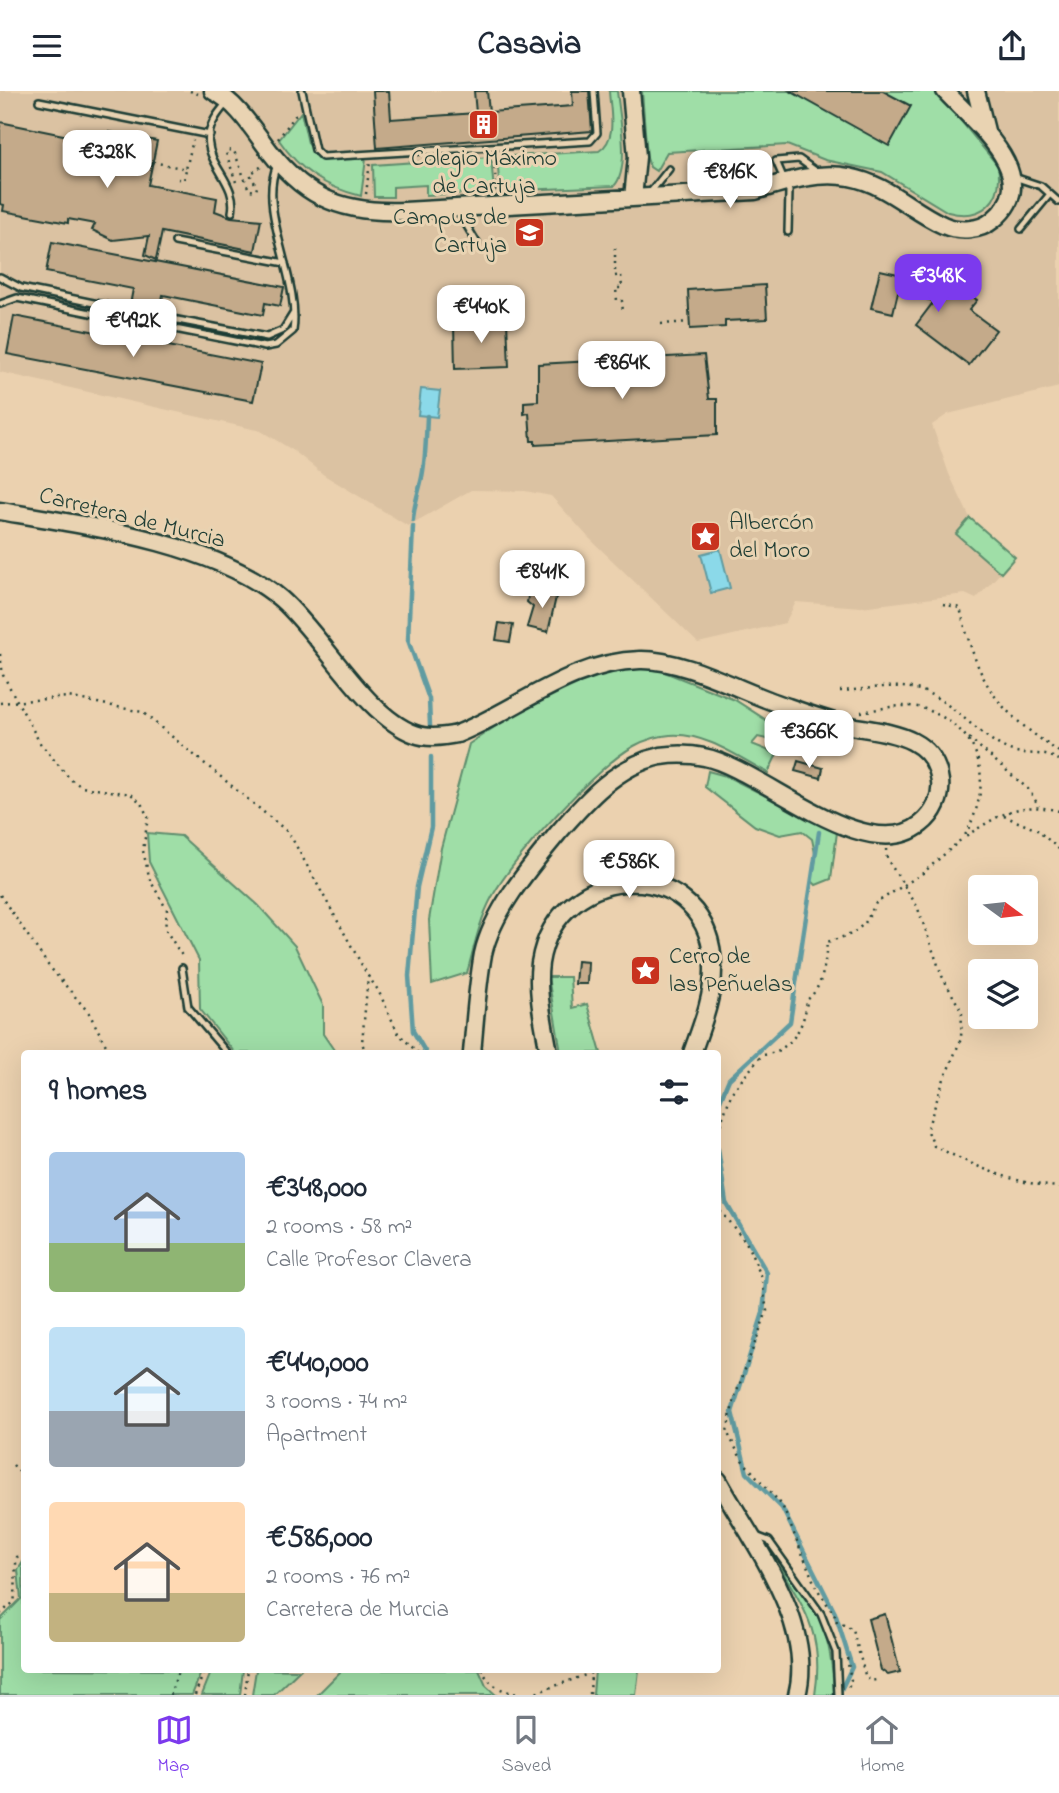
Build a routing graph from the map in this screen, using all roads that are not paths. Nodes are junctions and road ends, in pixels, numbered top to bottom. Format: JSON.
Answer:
{"nodes":[{"id":1,"x":213,"y":91,"type":"edge"},
{"id":2,"x":302,"y":91,"type":"edge"},
{"id":3,"x":594,"y":91,"type":"edge"},
{"id":4,"x":631,"y":91,"type":"edge"},
{"id":5,"x":945,"y":91,"type":"edge"},
{"id":6,"x":954,"y":91,"type":"edge"},
{"id":7,"x":976,"y":91,"type":"edge"},
{"id":8,"x":39,"y":101,"type":"dead end"},
{"id":9,"x":228,"y":101,"type":"junction"},
{"id":10,"x":962,"y":110,"type":"junction"},
{"id":11,"x":987,"y":133,"type":"junction"},
{"id":12,"x":210,"y":135,"type":"junction"},
{"id":13,"x":270,"y":165,"type":"junction"},
{"id":14,"x":669,"y":169,"type":"dead end"},
{"id":15,"x":822,"y":176,"type":"junction"},
{"id":16,"x":1012,"y":176,"type":"junction"},
{"id":17,"x":787,"y":181,"type":"junction"},
{"id":18,"x":1050,"y":194,"type":"junction"},
{"id":19,"x":640,"y":197,"type":"junction"},
{"id":20,"x":1059,"y":202,"type":"edge"},
{"id":21,"x":463,"y":207,"type":"junction"},
{"id":22,"x":232,"y":212,"type":"dead end"},
{"id":23,"x":1021,"y":229,"type":"dead end"},
{"id":24,"x":788,"y":232,"type":"dead end"},
{"id":25,"x":175,"y":242,"type":"dead end"},
{"id":26,"x":477,"y":243,"type":"dead end"},
{"id":27,"x":285,"y":263,"type":"junction"},
{"id":28,"x":0,"y":277,"type":"edge"},
{"id":29,"x":0,"y":304,"type":"edge"},
{"id":30,"x":137,"y":312,"type":"dead end"},
{"id":31,"x":146,"y":314,"type":"dead end"},
{"id":32,"x":293,"y":314,"type":"junction"},
{"id":33,"x":135,"y":322,"type":"dead end"},
{"id":34,"x":145,"y":323,"type":"dead end"},
{"id":35,"x":0,"y":511,"type":"edge"},
{"id":36,"x":182,"y":968,"type":"road end"},
{"id":37,"x":224,"y":1050,"type":"edge"},
{"id":38,"x":472,"y":1050,"type":"edge"},
{"id":39,"x":548,"y":1050,"type":"edge"},
{"id":40,"x":693,"y":1050,"type":"edge"},
{"id":41,"x":721,"y":1485,"type":"edge"},
{"id":42,"x":750,"y":1538,"type":"junction"},
{"id":43,"x":797,"y":1695,"type":"edge"},
{"id":44,"x":838,"y":1695,"type":"edge"}],
"edges":[{"from":1,"to":9,"type":"main road"},
{"from":2,"to":3,"type":"lane"},
{"from":4,"to":19,"type":"main road"},
{"from":5,"to":10,"type":"main road"},
{"from":6,"to":10,"type":"main road"},
{"from":7,"to":11,"type":"main road"},
{"from":8,"to":12,"type":"lane"},
{"from":9,"to":12,"type":"lane"},
{"from":9,"to":13,"type":"main road"},
{"from":10,"to":11,"type":"main road"},
{"from":11,"to":16,"type":"main road"},
{"from":12,"to":22,"type":"lane"},
{"from":13,"to":21,"type":"main road"},
{"from":13,"to":27,"type":"lane"},
{"from":14,"to":19,"type":"lane"},
{"from":15,"to":16,"type":"main road"},
{"from":15,"to":17,"type":"main road"},
{"from":15,"to":17,"type":"lane"},
{"from":16,"to":18,"type":"lane"},
{"from":17,"to":19,"type":"main road"},
{"from":17,"to":24,"type":"lane"},
{"from":18,"to":20,"type":"lane"},
{"from":18,"to":23,"type":"lane"},
{"from":19,"to":21,"type":"main road"},
{"from":21,"to":26,"type":"lane"},
{"from":25,"to":27,"type":"lane"},
{"from":27,"to":32,"type":"lane"},
{"from":28,"to":30,"type":"lane"},
{"from":29,"to":33,"type":"lane"},
{"from":31,"to":32,"type":"lane"},
{"from":32,"to":34,"type":"lane"},
{"from":35,"to":38,"type":"main road","name":"Carretera de Murcia"},
{"from":36,"to":37,"type":"lane"},
{"from":39,"to":40,"type":"main road"},
{"from":41,"to":42,"type":"main road"},
{"from":42,"to":43,"type":"main road"},
{"from":42,"to":44,"type":"lane"}]}
